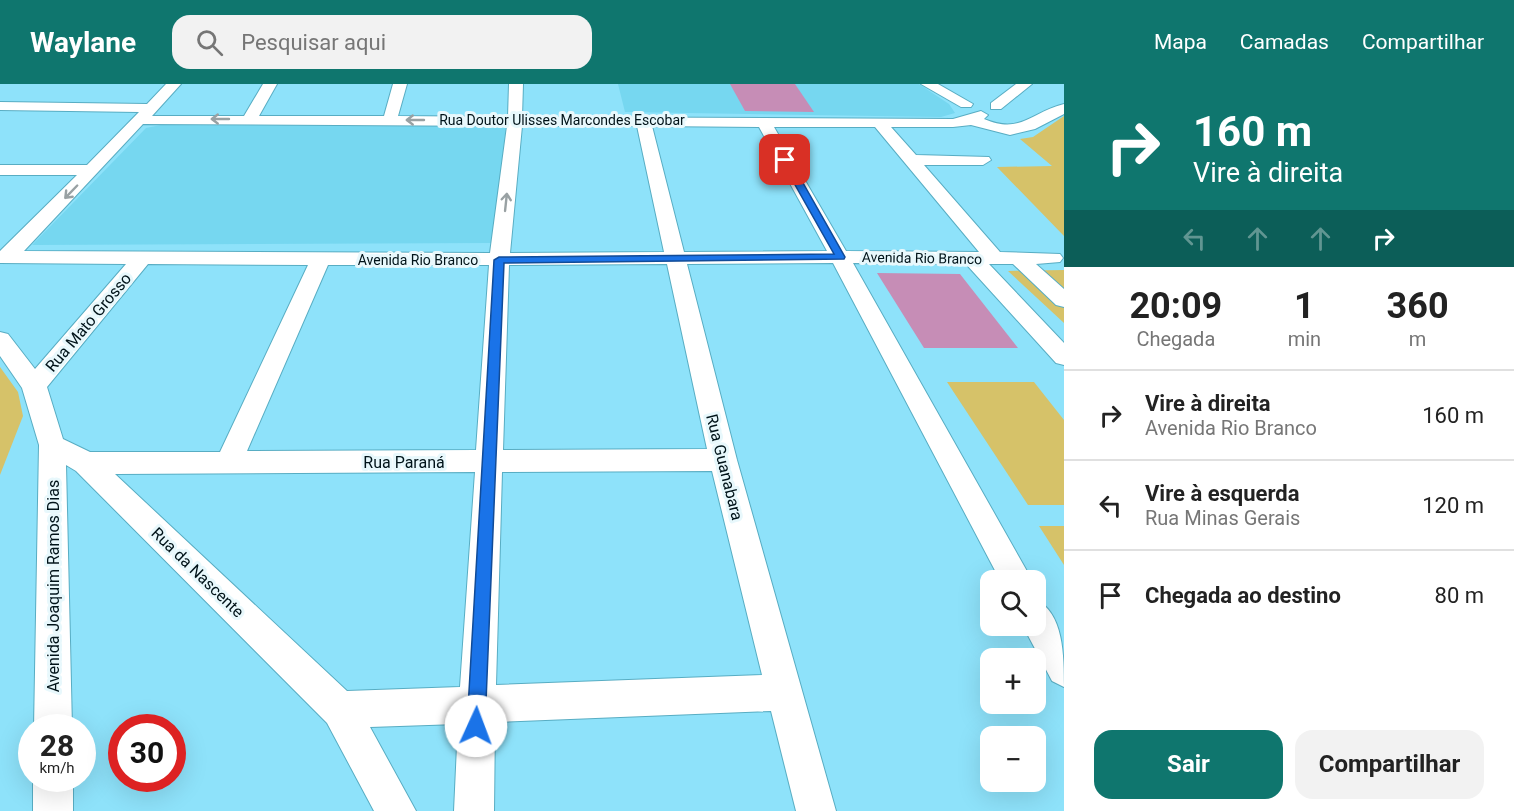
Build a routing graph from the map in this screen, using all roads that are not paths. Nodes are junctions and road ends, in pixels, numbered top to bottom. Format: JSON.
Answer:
{"nodes":[{"id":1,"x":174,"y":84,"type":"edge"},
{"id":2,"x":270,"y":84,"type":"edge"},
{"id":3,"x":400,"y":84,"type":"edge"},
{"id":4,"x":516,"y":84,"type":"edge"},
{"id":5,"x":928,"y":84,"type":"edge"},
{"id":6,"x":945,"y":84,"type":"edge"},
{"id":7,"x":1026,"y":84,"type":"edge"},
{"id":8,"x":0,"y":106,"type":"edge"},
{"id":9,"x":1064,"y":108,"type":"edge"},
{"id":10,"x":983,"y":111,"type":"junction"},
{"id":11,"x":146,"y":114,"type":"junction"},
{"id":12,"x":250,"y":119,"type":"junction"},
{"id":13,"x":390,"y":120,"type":"junction"},
{"id":14,"x":515,"y":120,"type":"junction"},
{"id":15,"x":644,"y":120,"type":"junction"},
{"id":16,"x":763,"y":121,"type":"junction"},
{"id":17,"x":878,"y":121,"type":"junction"},
{"id":18,"x":910,"y":160,"type":"junction"},
{"id":19,"x":983,"y":160,"type":"dead end"},
{"id":20,"x":0,"y":170,"type":"edge"},
{"id":21,"x":93,"y":170,"type":"junction"},
{"id":22,"x":4,"y":257,"type":"edge"},
{"id":23,"x":674,"y":257,"type":"junction"},
{"id":24,"x":840,"y":257,"type":"junction"},
{"id":25,"x":142,"y":258,"type":"junction"},
{"id":26,"x":1053,"y":258,"type":"dead end"},
{"id":27,"x":321,"y":259,"type":"junction"},
{"id":28,"x":973,"y":259,"type":"junction"},
{"id":29,"x":996,"y":259,"type":"junction"},
{"id":30,"x":1019,"y":259,"type":"junction"},
{"id":31,"x":499,"y":260,"type":"junction"},
{"id":32,"x":1064,"y":300,"type":"edge"},
{"id":33,"x":0,"y":339,"type":"edge"},
{"id":34,"x":1064,"y":357,"type":"edge"},
{"id":35,"x":34,"y":386,"type":"junction"},
{"id":36,"x":52,"y":445,"type":"junction"},
{"id":37,"x":723,"y":460,"type":"junction"},
{"id":38,"x":490,"y":461,"type":"junction"},
{"id":39,"x":229,"y":462,"type":"junction"},
{"id":40,"x":86,"y":463,"type":"junction"},
{"id":41,"x":1011,"y":570,"type":"edge"},
{"id":42,"x":1046,"y":635,"type":"edge"},
{"id":43,"x":1064,"y":669,"type":"edge"},
{"id":44,"x":785,"y":692,"type":"junction"},
{"id":45,"x":477,"y":705,"type":"junction"},
{"id":46,"x":340,"y":710,"type":"junction"},
{"id":47,"x":53,"y":714,"type":"edge"},
{"id":48,"x":53,"y":792,"type":"edge"},
{"id":49,"x":53,"y":811,"type":"edge"},
{"id":50,"x":396,"y":811,"type":"edge"},
{"id":51,"x":474,"y":811,"type":"edge"},
{"id":52,"x":816,"y":811,"type":"edge"}],
"edges":[{"from":1,"to":11,"type":"street"},
{"from":2,"to":12,"type":"street"},
{"from":3,"to":13,"type":"street"},
{"from":4,"to":14,"type":"street"},
{"from":5,"to":10,"type":"street"},
{"from":6,"to":10,"type":"street"},
{"from":7,"to":10,"type":"street"},
{"from":8,"to":11,"type":"street","name":"Rua Doutor Ulisses Marcondes Escobar"},
{"from":9,"to":10,"type":"street"},
{"from":10,"to":17,"type":"street","name":"Rua Doutor Ulisses Marcondes Escobar"},
{"from":12,"to":11,"type":"street","name":"Rua Doutor Ulisses Marcondes Escobar","one_way":true},
{"from":11,"to":21,"type":"street"},
{"from":12,"to":13,"type":"street","name":"Rua Doutor Ulisses Marcondes Escobar"},
{"from":14,"to":13,"type":"street","name":"Rua Doutor Ulisses Marcondes Escobar","one_way":true},
{"from":14,"to":15,"type":"street","name":"Rua Doutor Ulisses Marcondes Escobar"},
{"from":31,"to":14,"type":"street","one_way":true},
{"from":15,"to":16,"type":"street","name":"Rua Doutor Ulisses Marcondes Escobar"},
{"from":15,"to":23,"type":"street","name":"Rua Guanabara"},
{"from":16,"to":17,"type":"street","name":"Rua Doutor Ulisses Marcondes Escobar"},
{"from":16,"to":24,"type":"street"},
{"from":17,"to":18,"type":"street"},
{"from":18,"to":19,"type":"street"},
{"from":18,"to":29,"type":"street"},
{"from":20,"to":21,"type":"street"},
{"from":21,"to":22,"type":"street","one_way":true},
{"from":22,"to":25,"type":"street","name":"Avenida Rio Branco"},
{"from":23,"to":24,"type":"street","name":"Avenida Rio Branco"},
{"from":23,"to":31,"type":"street","name":"Avenida Rio Branco"},
{"from":23,"to":37,"type":"street","name":"Rua Guanabara"},
{"from":24,"to":28,"type":"street","name":"Avenida Rio Branco"},
{"from":24,"to":41,"type":"street"},
{"from":25,"to":27,"type":"street","name":"Avenida Rio Branco"},
{"from":25,"to":35,"type":"street","name":"Rua Mato Grosso"},
{"from":26,"to":30,"type":"street","name":"Avenida Rio Branco"},
{"from":27,"to":31,"type":"street","name":"Avenida Rio Branco"},
{"from":27,"to":39,"type":"street"},
{"from":28,"to":29,"type":"street","name":"Avenida Rio Branco"},
{"from":28,"to":34,"type":"street"},
{"from":29,"to":30,"type":"street","name":"Avenida Rio Branco"},
{"from":30,"to":32,"type":"street"},
{"from":31,"to":38,"type":"street"},
{"from":33,"to":35,"type":"street"},
{"from":35,"to":36,"type":"street"},
{"from":36,"to":40,"type":"street","name":"Rua da Nascente"},
{"from":36,"to":47,"type":"street","name":"Avenida Joaquim Ramos Dias"},
{"from":37,"to":38,"type":"street","name":"Rua Paraná"},
{"from":37,"to":44,"type":"street","name":"Rua Guanabara"},
{"from":38,"to":39,"type":"street","name":"Rua Paraná"},
{"from":38,"to":45,"type":"street"},
{"from":39,"to":40,"type":"street","name":"Rua Paraná"},
{"from":40,"to":46,"type":"street","name":"Rua da Nascente"},
{"from":42,"to":43,"type":"street"},
{"from":44,"to":45,"type":"street"},
{"from":44,"to":52,"type":"street","name":"Rua Guanabara"},
{"from":45,"to":46,"type":"street"},
{"from":45,"to":51,"type":"street"},
{"from":46,"to":50,"type":"street","name":"Rua da Nascente"},
{"from":48,"to":49,"type":"street"}]}
